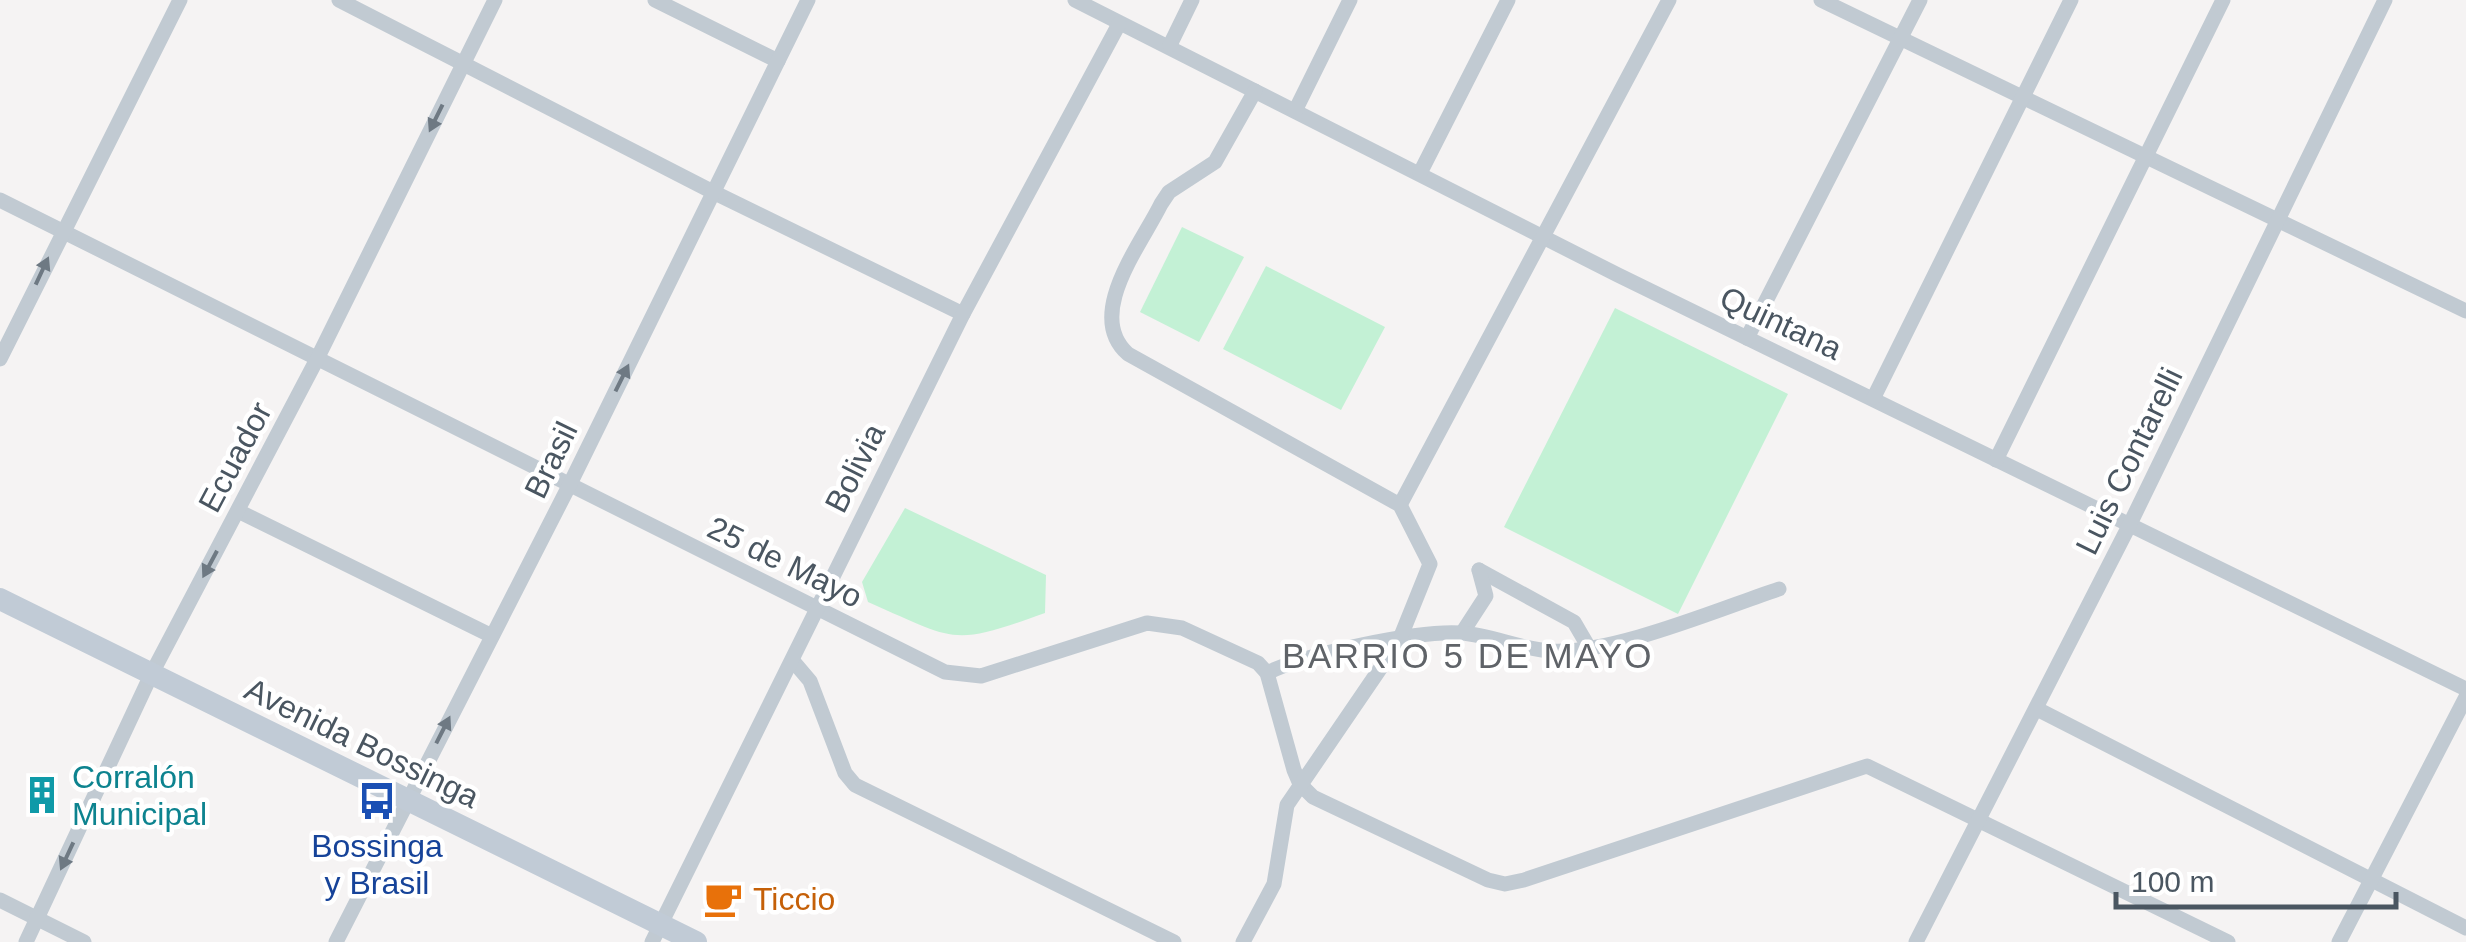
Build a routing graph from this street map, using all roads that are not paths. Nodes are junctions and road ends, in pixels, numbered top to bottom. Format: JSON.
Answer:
{"nodes":[{"id":1,"x":180,"y":0,"type":"edge"},
{"id":2,"x":339,"y":0,"type":"edge"},
{"id":3,"x":495,"y":0,"type":"edge"},
{"id":4,"x":655,"y":0,"type":"edge"},
{"id":5,"x":808,"y":0,"type":"edge"},
{"id":6,"x":1076,"y":0,"type":"edge"},
{"id":7,"x":1192,"y":0,"type":"edge"},
{"id":8,"x":1350,"y":0,"type":"edge"},
{"id":9,"x":1508,"y":0,"type":"edge"},
{"id":10,"x":1669,"y":0,"type":"edge"},
{"id":11,"x":1820,"y":0,"type":"edge"},
{"id":12,"x":1920,"y":0,"type":"edge"},
{"id":13,"x":2072,"y":0,"type":"edge"},
{"id":14,"x":2223,"y":0,"type":"edge"},
{"id":15,"x":2385,"y":0,"type":"edge"},
{"id":16,"x":1119,"y":24,"type":"junction"},
{"id":17,"x":1901,"y":39,"type":"junction"},
{"id":18,"x":1170,"y":45,"type":"junction"},
{"id":19,"x":778,"y":61,"type":"junction"},
{"id":20,"x":464,"y":62,"type":"junction"},
{"id":21,"x":1255,"y":91,"type":"junction"},
{"id":22,"x":2022,"y":99,"type":"junction"},
{"id":23,"x":1295,"y":110,"type":"junction"},
{"id":24,"x":2144,"y":160,"type":"junction"},
{"id":25,"x":1420,"y":173,"type":"junction"},
{"id":26,"x":713,"y":192,"type":"junction"},
{"id":27,"x":0,"y":200,"type":"edge"},
{"id":28,"x":2277,"y":221,"type":"junction"},
{"id":29,"x":61,"y":231,"type":"junction"},
{"id":30,"x":1545,"y":238,"type":"junction"},
{"id":31,"x":2466,"y":311,"type":"edge"},
{"id":32,"x":963,"y":314,"type":"junction"},
{"id":33,"x":1747,"y":338,"type":"junction"},
{"id":34,"x":0,"y":359,"type":"edge"},
{"id":35,"x":316,"y":361,"type":"junction"},
{"id":36,"x":1874,"y":397,"type":"junction"},
{"id":37,"x":1996,"y":460,"type":"junction"},
{"id":38,"x":569,"y":486,"type":"junction"},
{"id":39,"x":1400,"y":506,"type":"junction"},
{"id":40,"x":238,"y":511,"type":"junction"},
{"id":41,"x":2128,"y":526,"type":"junction"},
{"id":42,"x":1779,"y":589,"type":"dead end"},
{"id":43,"x":0,"y":600,"type":"edge"},
{"id":44,"x":816,"y":608,"type":"junction"},
{"id":45,"x":1462,"y":632,"type":"junction"},
{"id":46,"x":492,"y":636,"type":"junction"},
{"id":47,"x":1400,"y":640,"type":"junction"},
{"id":48,"x":1588,"y":646,"type":"junction"},
{"id":49,"x":793,"y":660,"type":"junction"},
{"id":50,"x":1267,"y":673,"type":"junction"},
{"id":51,"x":151,"y":676,"type":"junction"},
{"id":52,"x":2466,"y":693,"type":"edge"},
{"id":53,"x":2037,"y":709,"type":"junction"},
{"id":54,"x":1300,"y":784,"type":"junction"},
{"id":55,"x":406,"y":802,"type":"junction"},
{"id":56,"x":1978,"y":820,"type":"junction"},
{"id":57,"x":2370,"y":882,"type":"junction"},
{"id":58,"x":0,"y":900,"type":"edge"},
{"id":59,"x":38,"y":919,"type":"junction"},
{"id":60,"x":2466,"y":928,"type":"edge"},
{"id":61,"x":657,"y":933,"type":"edge"},
{"id":62,"x":26,"y":942,"type":"edge"},
{"id":63,"x":84,"y":942,"type":"edge"},
{"id":64,"x":336,"y":942,"type":"edge"},
{"id":65,"x":696,"y":942,"type":"edge"},
{"id":66,"x":1174,"y":942,"type":"edge"},
{"id":67,"x":1244,"y":942,"type":"edge"},
{"id":68,"x":1916,"y":942,"type":"edge"},
{"id":69,"x":2228,"y":942,"type":"edge"},
{"id":70,"x":2339,"y":942,"type":"edge"}],
"edges":[{"from":1,"to":29,"type":"street"},
{"from":2,"to":20,"type":"street"},
{"from":3,"to":20,"type":"street","name":"Ecuador"},
{"from":4,"to":19,"type":"street"},
{"from":5,"to":19,"type":"street","name":"Brasil"},
{"from":6,"to":16,"type":"street","name":"Quintana"},
{"from":7,"to":18,"type":"street"},
{"from":8,"to":23,"type":"street"},
{"from":9,"to":25,"type":"street"},
{"from":10,"to":30,"type":"street"},
{"from":11,"to":17,"type":"street"},
{"from":12,"to":17,"type":"street"},
{"from":13,"to":22,"type":"street"},
{"from":14,"to":24,"type":"street"},
{"from":15,"to":28,"type":"street","name":"Luis Contarelli"},
{"from":16,"to":18,"type":"street","name":"Quintana"},
{"from":16,"to":32,"type":"street","name":"Bolivia"},
{"from":17,"to":22,"type":"street"},
{"from":17,"to":33,"type":"street"},
{"from":18,"to":21,"type":"street","name":"Quintana"},
{"from":19,"to":26,"type":"street","name":"Brasil"},
{"from":20,"to":26,"type":"street"},
{"from":20,"to":35,"type":"street","name":"Ecuador","one_way":true},
{"from":21,"to":23,"type":"street","name":"Quintana"},
{"from":21,"to":39,"type":"street"},
{"from":22,"to":24,"type":"street"},
{"from":22,"to":36,"type":"street"},
{"from":23,"to":25,"type":"street","name":"Quintana"},
{"from":24,"to":28,"type":"street"},
{"from":24,"to":37,"type":"street"},
{"from":25,"to":30,"type":"street","name":"Quintana"},
{"from":26,"to":32,"type":"street"},
{"from":38,"to":26,"type":"street","name":"Brasil","one_way":true},
{"from":27,"to":29,"type":"street","name":"25 de Mayo"},
{"from":28,"to":31,"type":"street"},
{"from":28,"to":41,"type":"street","name":"Luis Contarelli"},
{"from":34,"to":29,"type":"street","one_way":true},
{"from":29,"to":35,"type":"street","name":"25 de Mayo"},
{"from":30,"to":33,"type":"street","name":"Quintana"},
{"from":30,"to":39,"type":"street"},
{"from":32,"to":44,"type":"street","name":"Bolivia"},
{"from":33,"to":36,"type":"street","name":"Quintana"},
{"from":35,"to":38,"type":"street","name":"25 de Mayo"},
{"from":35,"to":40,"type":"street","name":"Ecuador"},
{"from":36,"to":37,"type":"street","name":"Quintana"},
{"from":37,"to":41,"type":"street","name":"Quintana"},
{"from":38,"to":44,"type":"street","name":"25 de Mayo"},
{"from":38,"to":46,"type":"street","name":"Brasil"},
{"from":39,"to":47,"type":"street"},
{"from":40,"to":46,"type":"street"},
{"from":40,"to":51,"type":"street","name":"Ecuador","one_way":true},
{"from":41,"to":52,"type":"street","name":"Quintana"},
{"from":41,"to":53,"type":"street","name":"Luis Contarelli"},
{"from":42,"to":48,"type":"street"},
{"from":43,"to":51,"type":"main road","name":"Avenida Bossinga"},
{"from":44,"to":49,"type":"street","name":"Bolivia"},
{"from":44,"to":50,"type":"street","name":"25 de Mayo"},
{"from":45,"to":47,"type":"street"},
{"from":45,"to":48,"type":"street"},
{"from":45,"to":48,"type":"street"},
{"from":55,"to":46,"type":"street","name":"Brasil","one_way":true},
{"from":47,"to":50,"type":"street"},
{"from":47,"to":54,"type":"street"},
{"from":49,"to":61,"type":"street","name":"Bolivia"},
{"from":49,"to":66,"type":"street"},
{"from":50,"to":54,"type":"street"},
{"from":51,"to":55,"type":"main road","name":"Avenida Bossinga"},
{"from":51,"to":59,"type":"street","name":"Ecuador","one_way":true},
{"from":52,"to":57,"type":"street"},
{"from":53,"to":56,"type":"street","name":"Luis Contarelli"},
{"from":53,"to":57,"type":"street"},
{"from":54,"to":56,"type":"street"},
{"from":54,"to":67,"type":"street"},
{"from":55,"to":61,"type":"main road","name":"Avenida Bossinga"},
{"from":55,"to":64,"type":"street","name":"Brasil"},
{"from":56,"to":68,"type":"street","name":"Luis Contarelli"},
{"from":56,"to":69,"type":"street"},
{"from":57,"to":60,"type":"street"},
{"from":57,"to":70,"type":"street"},
{"from":58,"to":59,"type":"street"},
{"from":59,"to":62,"type":"street","name":"Ecuador"},
{"from":59,"to":63,"type":"street"},
{"from":61,"to":65,"type":"main road","name":"Avenida Bossinga"}]}
